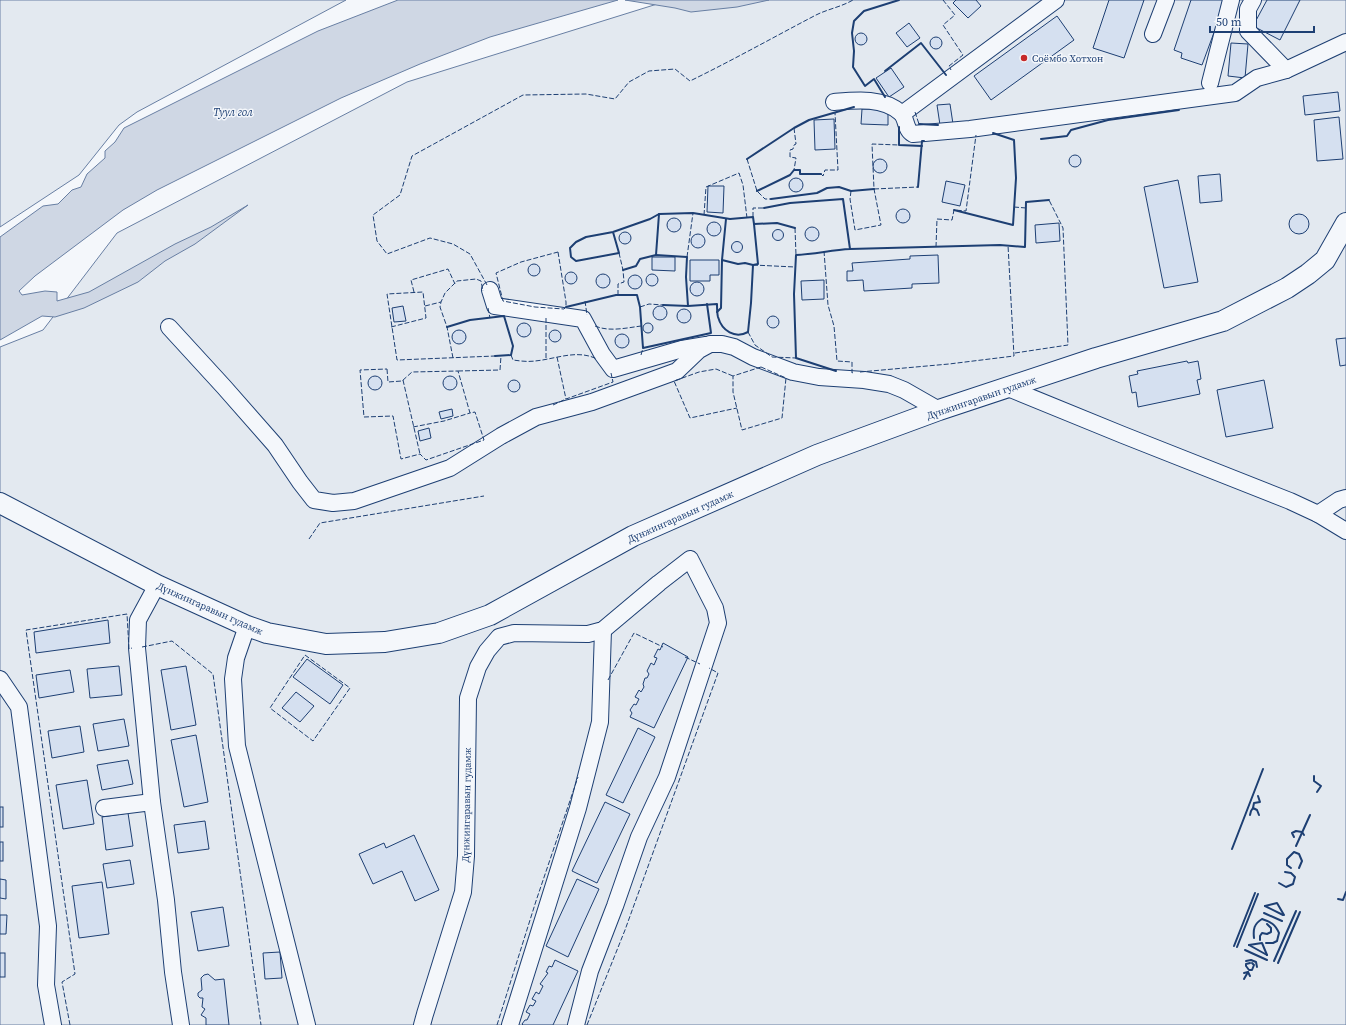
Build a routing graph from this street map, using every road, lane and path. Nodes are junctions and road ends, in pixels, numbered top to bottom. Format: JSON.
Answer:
{"nodes":[{"id":1,"x":1056,"y":0,"type":"edge"},
{"id":2,"x":1166,"y":0,"type":"edge"},
{"id":3,"x":1232,"y":0,"type":"edge"},
{"id":4,"x":1253,"y":0,"type":"edge"},
{"id":5,"x":1153,"y":34,"type":"dead end"},
{"id":6,"x":1346,"y":42,"type":"edge"},
{"id":7,"x":1286,"y":70,"type":"junction"},
{"id":8,"x":1210,"y":83,"type":"dead end"},
{"id":9,"x":834,"y":102,"type":"dead end"},
{"id":10,"x":902,"y":114,"type":"junction"},
{"id":11,"x":1346,"y":223,"type":"edge"},
{"id":12,"x":490,"y":290,"type":"dead end"},
{"id":13,"x":169,"y":327,"type":"dead end"},
{"id":14,"x":710,"y":344,"type":"junction"},
{"id":15,"x":1008,"y":388,"type":"junction"},
{"id":16,"x":939,"y":410,"type":"junction"},
{"id":17,"x":1346,"y":498,"type":"edge"},
{"id":18,"x":0,"y":503,"type":"edge"},
{"id":19,"x":1318,"y":514,"type":"junction"},
{"id":20,"x":1346,"y":531,"type":"edge"},
{"id":21,"x":157,"y":585,"type":"junction"},
{"id":22,"x":490,"y":615,"type":"junction"},
{"id":23,"x":247,"y":626,"type":"junction"},
{"id":24,"x":603,"y":630,"type":"junction"},
{"id":25,"x":499,"y":636,"type":"junction"},
{"id":26,"x":0,"y":679,"type":"edge"},
{"id":27,"x":152,"y":802,"type":"junction"},
{"id":28,"x":104,"y":808,"type":"dead end"},
{"id":29,"x":53,"y":1025,"type":"edge"},
{"id":30,"x":181,"y":1025,"type":"edge"},
{"id":31,"x":307,"y":1025,"type":"edge"},
{"id":32,"x":422,"y":1025,"type":"edge"},
{"id":33,"x":510,"y":1025,"type":"edge"},
{"id":34,"x":576,"y":1025,"type":"edge"}],
"edges":[{"from":1,"to":10,"type":"street"},
{"from":2,"to":5,"type":"street"},
{"from":3,"to":8,"type":"street"},
{"from":4,"to":7,"type":"street"},
{"from":6,"to":7,"type":"street"},
{"from":7,"to":10,"type":"street"},
{"from":9,"to":10,"type":"street"},
{"from":11,"to":15,"type":"main road","name":"Дүнжингаравын гудамж"},
{"from":12,"to":14,"type":"street"},
{"from":13,"to":14,"type":"street"},
{"from":14,"to":16,"type":"street"},
{"from":15,"to":16,"type":"main road","name":"Дүнжингаравын гудамж"},
{"from":15,"to":19,"type":"street"},
{"from":16,"to":22,"type":"main road","name":"Дүнжингаравын гудамж"},
{"from":17,"to":19,"type":"street"},
{"from":18,"to":21,"type":"main road","name":"Дүнжингаравын гудамж"},
{"from":19,"to":20,"type":"street"},
{"from":21,"to":23,"type":"main road","name":"Дүнжингаравын гудамж"},
{"from":21,"to":27,"type":"street"},
{"from":22,"to":23,"type":"main road","name":"Дүнжингаравын гудамж"},
{"from":22,"to":25,"type":"street"},
{"from":23,"to":31,"type":"street"},
{"from":24,"to":25,"type":"street"},
{"from":24,"to":33,"type":"street"},
{"from":24,"to":34,"type":"street"},
{"from":25,"to":32,"type":"street","name":"Дүнжингаравын гудамж"},
{"from":26,"to":29,"type":"street"},
{"from":27,"to":28,"type":"street"},
{"from":27,"to":30,"type":"street"}]}
